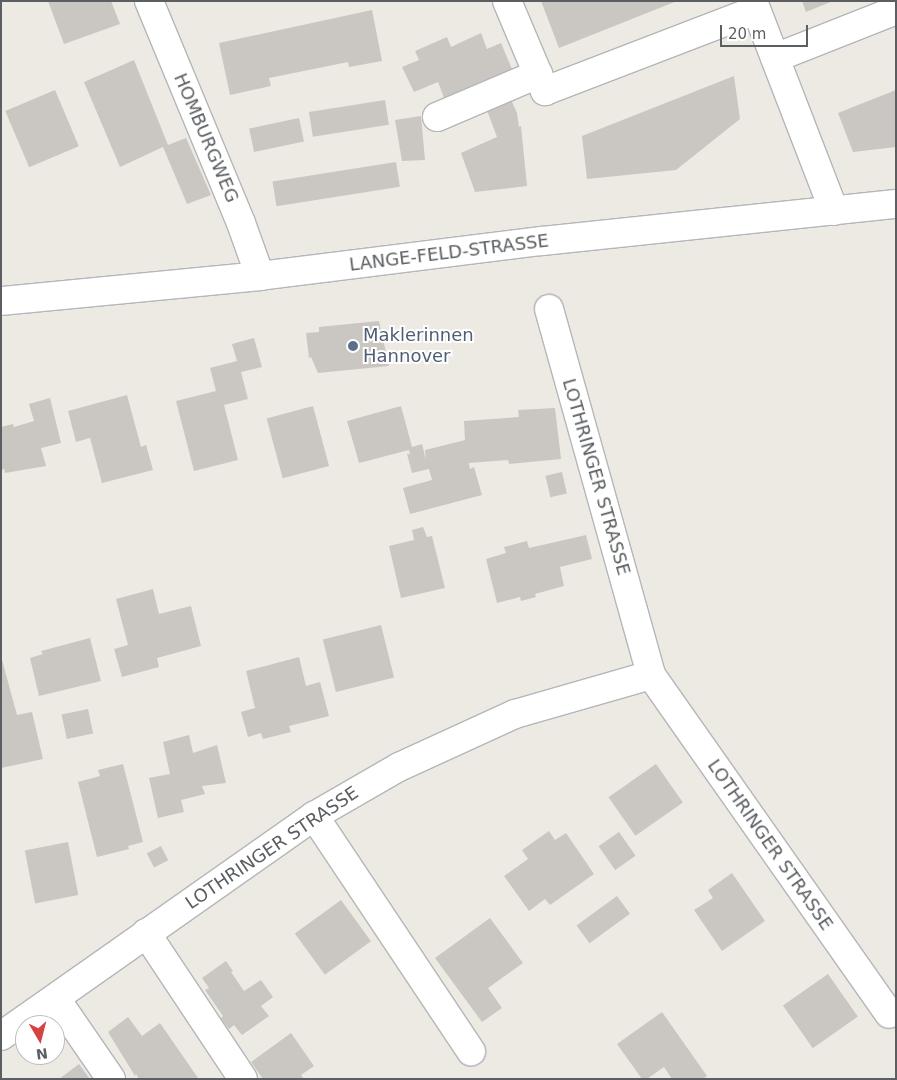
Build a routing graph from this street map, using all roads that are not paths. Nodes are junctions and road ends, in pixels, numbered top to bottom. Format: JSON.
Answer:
{"nodes":[{"id":1,"x":149,"y":1,"type":"edge"},
{"id":2,"x":507,"y":1,"type":"edge"},
{"id":3,"x":755,"y":6,"type":"edge"},
{"id":4,"x":896,"y":10,"type":"edge"},
{"id":5,"x":775,"y":58,"type":"junction"},
{"id":6,"x":538,"y":74,"type":"junction"},
{"id":7,"x":437,"y":118,"type":"dead end"},
{"id":8,"x":896,"y":204,"type":"edge"},
{"id":9,"x":834,"y":211,"type":"junction"},
{"id":10,"x":260,"y":276,"type":"junction"},
{"id":11,"x":1,"y":301,"type":"edge"},
{"id":12,"x":549,"y":309,"type":"dead end"},
{"id":13,"x":651,"y":674,"type":"junction"},
{"id":14,"x":314,"y":816,"type":"junction"},
{"id":15,"x":146,"y":933,"type":"junction"},
{"id":16,"x":56,"y":999,"type":"junction"},
{"id":17,"x":889,"y":1014,"type":"dead end"},
{"id":18,"x":1,"y":1036,"type":"edge"},
{"id":19,"x":471,"y":1050,"type":"dead end"},
{"id":20,"x":111,"y":1079,"type":"edge"},
{"id":21,"x":243,"y":1079,"type":"edge"}],
"edges":[{"from":1,"to":10,"type":"street","name":"HOMBURGWEG"},
{"from":2,"to":6,"type":"street"},
{"from":3,"to":5,"type":"street"},
{"from":3,"to":6,"type":"street"},
{"from":4,"to":5,"type":"street"},
{"from":5,"to":9,"type":"street"},
{"from":6,"to":7,"type":"street"},
{"from":8,"to":9,"type":"street","name":"LANGE-FELD-STRASSE"},
{"from":9,"to":10,"type":"street","name":"LANGE-FELD-STRASSE"},
{"from":10,"to":11,"type":"street","name":"LANGE-FELD-STRASSE"},
{"from":12,"to":13,"type":"street","name":"LOTHRINGER STRASSE"},
{"from":13,"to":14,"type":"street","name":"LOTHRINGER STRASSE"},
{"from":13,"to":17,"type":"street","name":"LOTHRINGER STRASSE"},
{"from":14,"to":15,"type":"street","name":"LOTHRINGER STRASSE"},
{"from":14,"to":19,"type":"street"},
{"from":15,"to":16,"type":"street","name":"LOTHRINGER STRASSE"},
{"from":15,"to":21,"type":"street"},
{"from":16,"to":18,"type":"street","name":"LOTHRINGER STRASSE"},
{"from":16,"to":20,"type":"street"}]}
